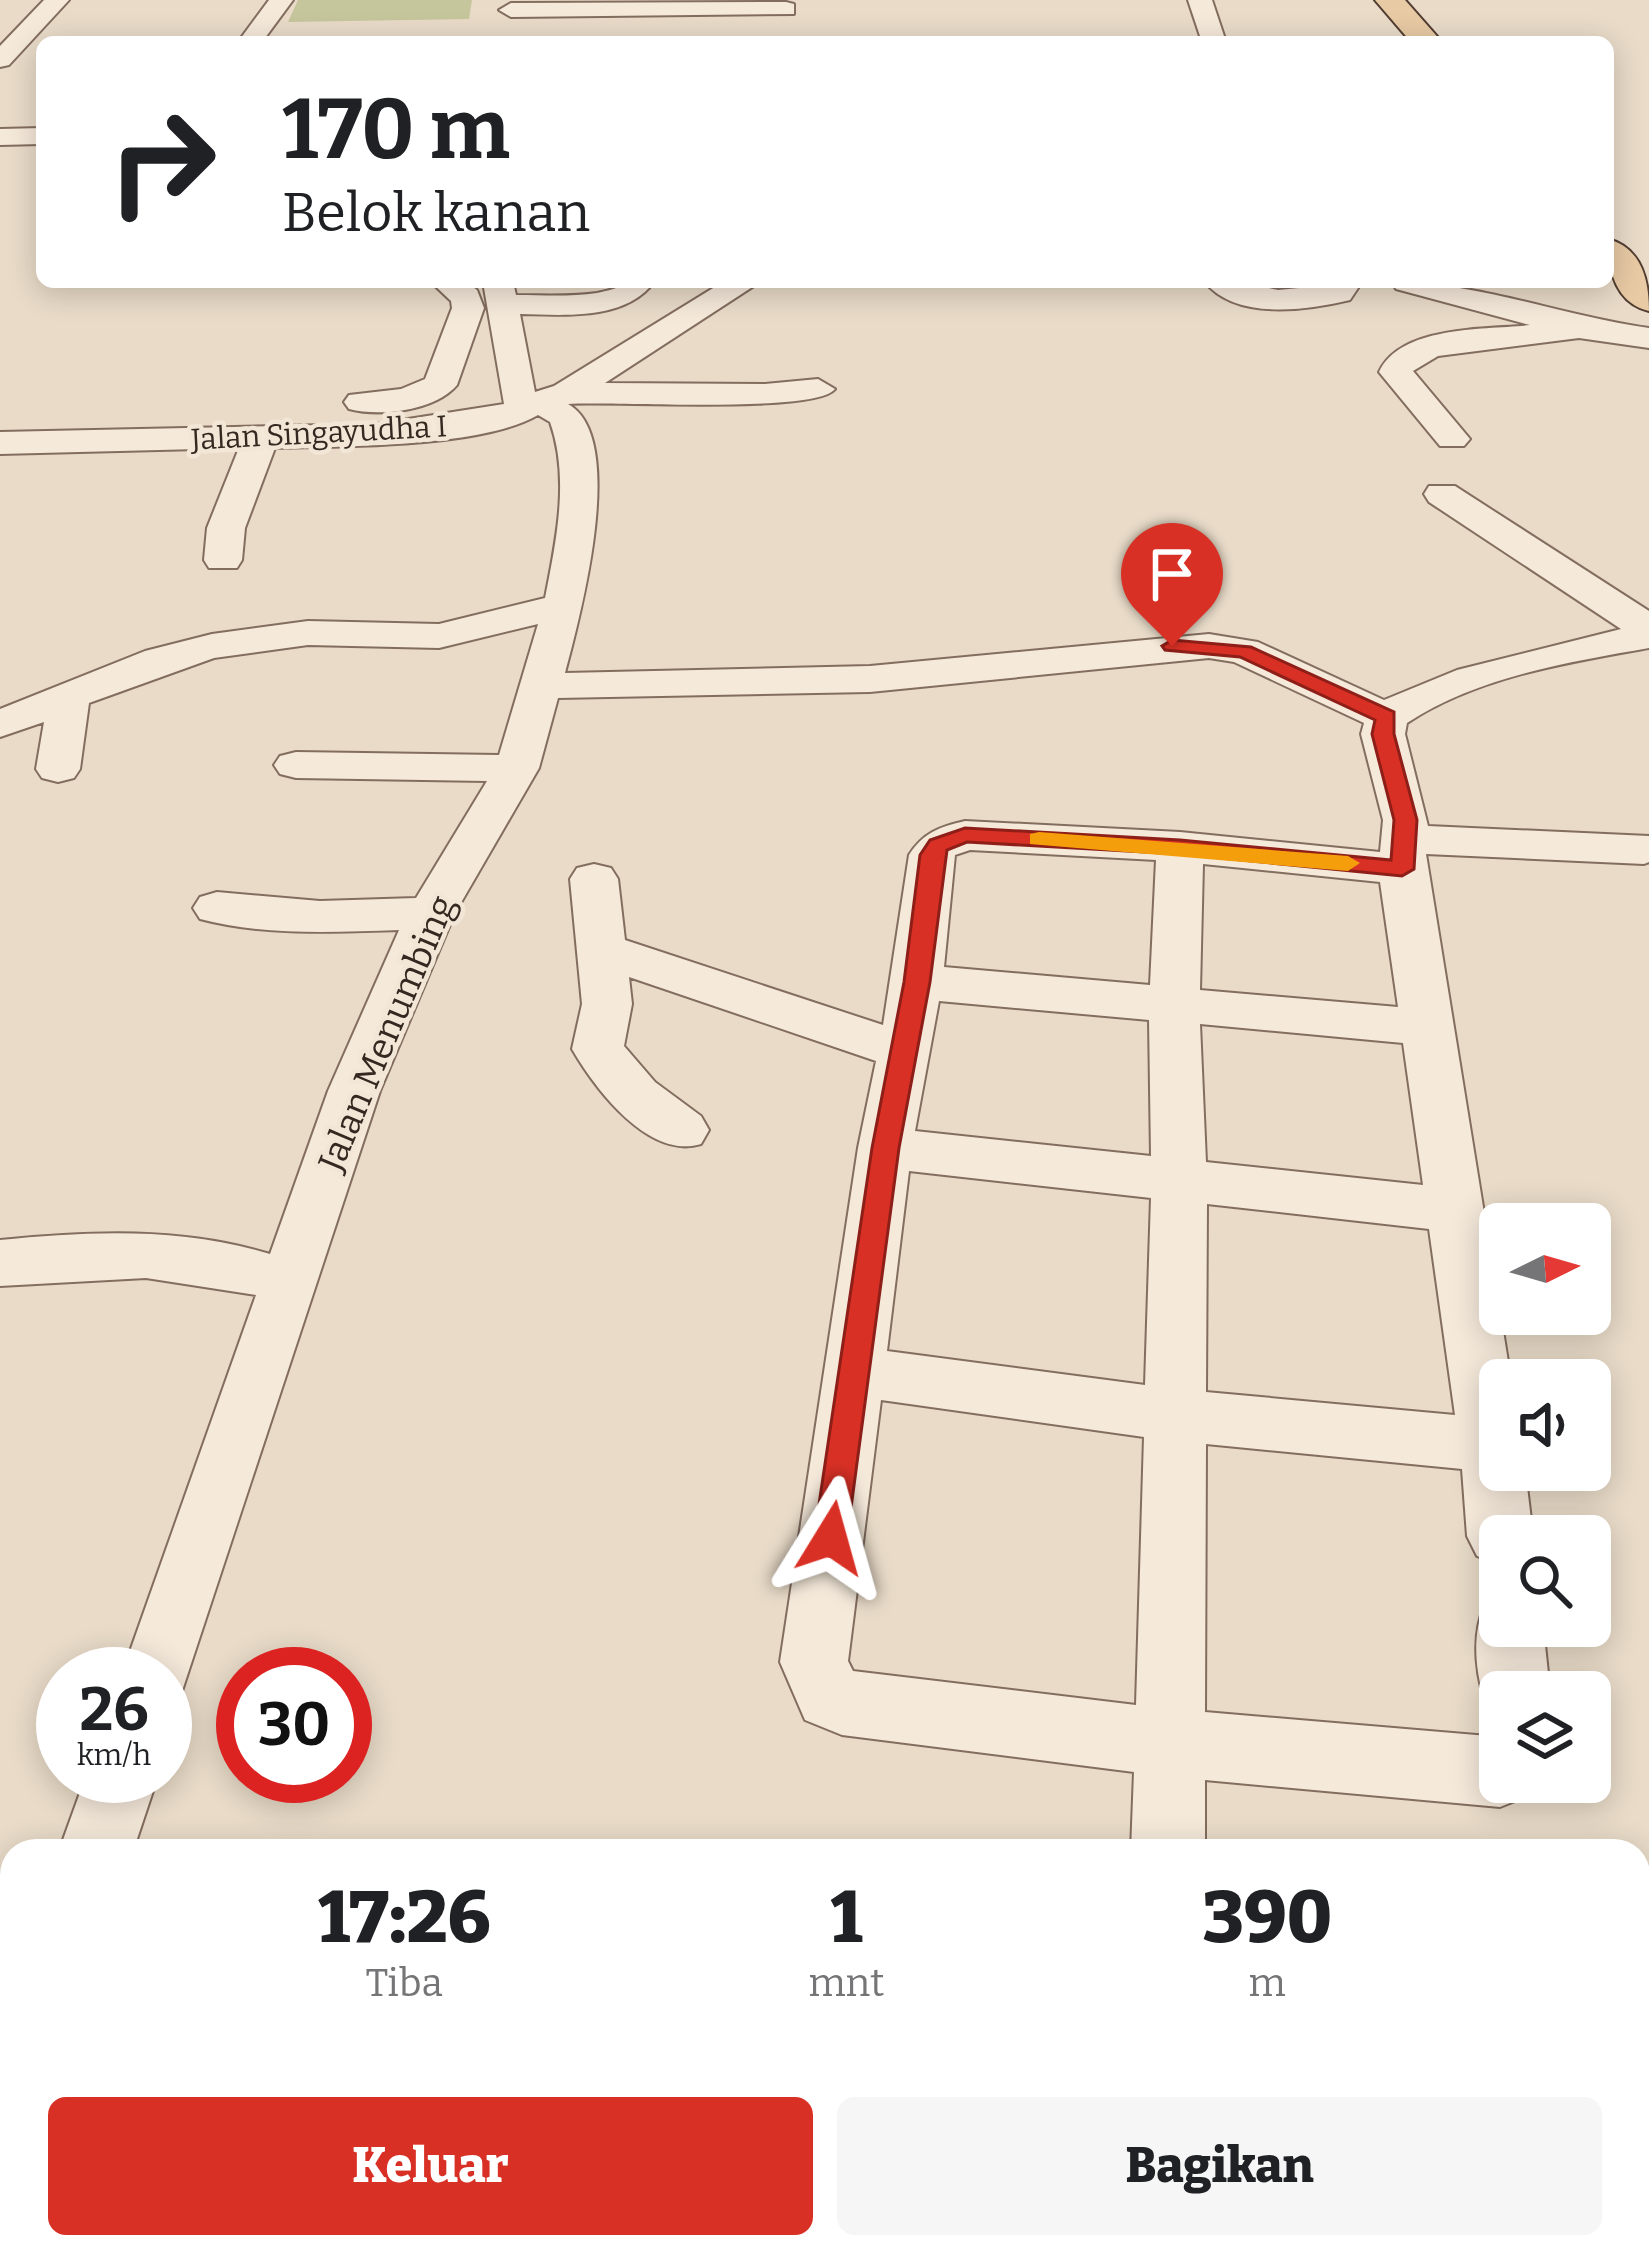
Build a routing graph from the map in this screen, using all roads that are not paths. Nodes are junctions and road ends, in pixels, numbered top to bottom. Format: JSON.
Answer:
{"nodes":[{"id":1,"x":57,"y":0,"type":"edge"},
{"id":2,"x":281,"y":0,"type":"edge"},
{"id":3,"x":1200,"y":0,"type":"edge"},
{"id":4,"x":1389,"y":0,"type":"edge"},
{"id":5,"x":784,"y":4,"type":"edge"},
{"id":6,"x":511,"y":10,"type":"dead end"},
{"id":7,"x":254,"y":36,"type":"edge"},
{"id":8,"x":796,"y":36,"type":"dead end"},
{"id":9,"x":1212,"y":36,"type":"edge"},
{"id":10,"x":1422,"y":36,"type":"edge"},
{"id":11,"x":0,"y":60,"type":"edge"},
{"id":12,"x":36,"y":136,"type":"edge"},
{"id":13,"x":0,"y":137,"type":"edge"},
{"id":14,"x":1614,"y":257,"type":"edge"},
{"id":15,"x":454,"y":288,"type":"edge"},
{"id":16,"x":636,"y":288,"type":"edge"},
{"id":17,"x":735,"y":288,"type":"edge"},
{"id":18,"x":1230,"y":288,"type":"edge"},
{"id":19,"x":1343,"y":288,"type":"edge"},
{"id":20,"x":1429,"y":288,"type":"edge"},
{"id":21,"x":500,"y":293,"type":"edge"},
{"id":22,"x":1649,"y":298,"type":"edge"},
{"id":23,"x":1579,"y":328,"type":"junction"},
{"id":24,"x":1649,"y":338,"type":"edge"},
{"id":25,"x":818,"y":389,"type":"dead end"},
{"id":26,"x":328,"y":402,"type":"dead end"},
{"id":27,"x":544,"y":402,"type":"junction"},
{"id":28,"x":77,"y":412,"type":"dead end"},
{"id":29,"x":248,"y":423,"type":"junction"},
{"id":30,"x":1451,"y":439,"type":"dead end"},
{"id":31,"x":0,"y":443,"type":"edge"},
{"id":32,"x":1442,"y":494,"type":"dead end"},
{"id":33,"x":223,"y":560,"type":"dead end"},
{"id":34,"x":563,"y":606,"type":"junction"},
{"id":35,"x":1649,"y":632,"type":"edge"},
{"id":36,"x":540,"y":686,"type":"junction"},
{"id":37,"x":69,"y":694,"type":"junction"},
{"id":38,"x":1387,"y":717,"type":"junction"},
{"id":39,"x":0,"y":724,"type":"edge"},
{"id":40,"x":296,"y":765,"type":"dead end"},
{"id":41,"x":517,"y":768,"type":"junction"},
{"id":42,"x":58,"y":769,"type":"dead end"},
{"id":43,"x":1180,"y":847,"type":"junction"},
{"id":44,"x":1644,"y":849,"type":"dead end"},
{"id":45,"x":1403,"y":854,"type":"junction"},
{"id":46,"x":594,"y":879,"type":"dead end"},
{"id":47,"x":217,"y":908,"type":"dead end"},
{"id":48,"x":431,"y":914,"type":"junction"},
{"id":49,"x":602,"y":950,"type":"junction"},
{"id":50,"x":917,"y":982,"type":"junction"},
{"id":51,"x":1174,"y":1006,"type":"junction"},
{"id":52,"x":1425,"y":1027,"type":"junction"},
{"id":53,"x":904,"y":1052,"type":"junction"},
{"id":54,"x":682,"y":1130,"type":"dead end"},
{"id":55,"x":885,"y":1148,"type":"junction"},
{"id":56,"x":1179,"y":1178,"type":"junction"},
{"id":57,"x":1454,"y":1210,"type":"junction"},
{"id":58,"x":0,"y":1263,"type":"edge"},
{"id":59,"x":288,"y":1282,"type":"junction"},
{"id":60,"x":1479,"y":1369,"type":"edge"},
{"id":61,"x":853,"y":1371,"type":"junction"},
{"id":62,"x":1174,"y":1415,"type":"junction"},
{"id":63,"x":1479,"y":1444,"type":"edge"},
{"id":64,"x":165,"y":1647,"type":"edge"},
{"id":65,"x":1168,"y":1743,"type":"junction"},
{"id":66,"x":1479,"y":1770,"type":"edge"},
{"id":67,"x":113,"y":1803,"type":"edge"},
{"id":68,"x":100,"y":1839,"type":"edge"},
{"id":69,"x":1168,"y":1839,"type":"edge"}],
"edges":[{"from":1,"to":11,"type":"street"},
{"from":2,"to":7,"type":"street"},
{"from":3,"to":9,"type":"street"},
{"from":4,"to":10,"type":"main road"},
{"from":5,"to":6,"type":"street"},
{"from":5,"to":8,"type":"street"},
{"from":12,"to":13,"type":"street"},
{"from":14,"to":22,"type":"main road"},
{"from":15,"to":26,"type":"street"},
{"from":16,"to":21,"type":"street"},
{"from":17,"to":27,"type":"street","name":"Jalan Singayudha I"},
{"from":18,"to":19,"type":"street"},
{"from":20,"to":23,"type":"street"},
{"from":21,"to":27,"type":"street"},
{"from":23,"to":24,"type":"street"},
{"from":23,"to":30,"type":"street"},
{"from":25,"to":27,"type":"street"},
{"from":27,"to":29,"type":"street","name":"Jalan Singayudha I"},
{"from":27,"to":34,"type":"street","name":"Jalan Menumbing"},
{"from":28,"to":29,"type":"street"},
{"from":29,"to":31,"type":"street","name":"Jalan Singayudha I"},
{"from":29,"to":33,"type":"street"},
{"from":32,"to":35,"type":"street"},
{"from":34,"to":36,"type":"street","name":"Jalan Menumbing"},
{"from":34,"to":37,"type":"street"},
{"from":35,"to":38,"type":"street"},
{"from":36,"to":38,"type":"street"},
{"from":36,"to":41,"type":"street","name":"Jalan Menumbing"},
{"from":37,"to":39,"type":"street"},
{"from":37,"to":42,"type":"street"},
{"from":38,"to":45,"type":"street"},
{"from":40,"to":41,"type":"street"},
{"from":41,"to":48,"type":"street","name":"Jalan Menumbing"},
{"from":43,"to":45,"type":"street"},
{"from":43,"to":50,"type":"street"},
{"from":43,"to":51,"type":"street"},
{"from":44,"to":45,"type":"street"},
{"from":45,"to":52,"type":"street"},
{"from":46,"to":49,"type":"street"},
{"from":47,"to":48,"type":"street"},
{"from":48,"to":59,"type":"street","name":"Jalan Menumbing"},
{"from":49,"to":53,"type":"street"},
{"from":49,"to":54,"type":"street"},
{"from":50,"to":51,"type":"street"},
{"from":50,"to":53,"type":"street"},
{"from":51,"to":52,"type":"street"},
{"from":51,"to":56,"type":"street"},
{"from":52,"to":57,"type":"street"},
{"from":53,"to":55,"type":"street"},
{"from":55,"to":56,"type":"street"},
{"from":55,"to":61,"type":"street"},
{"from":56,"to":57,"type":"street"},
{"from":56,"to":62,"type":"street"},
{"from":57,"to":60,"type":"street"},
{"from":58,"to":59,"type":"street"},
{"from":59,"to":64,"type":"street","name":"Jalan Menumbing"},
{"from":61,"to":62,"type":"street"},
{"from":61,"to":65,"type":"street"},
{"from":62,"to":63,"type":"street"},
{"from":62,"to":65,"type":"street"},
{"from":65,"to":66,"type":"street"},
{"from":65,"to":69,"type":"street"},
{"from":67,"to":68,"type":"street"}]}
